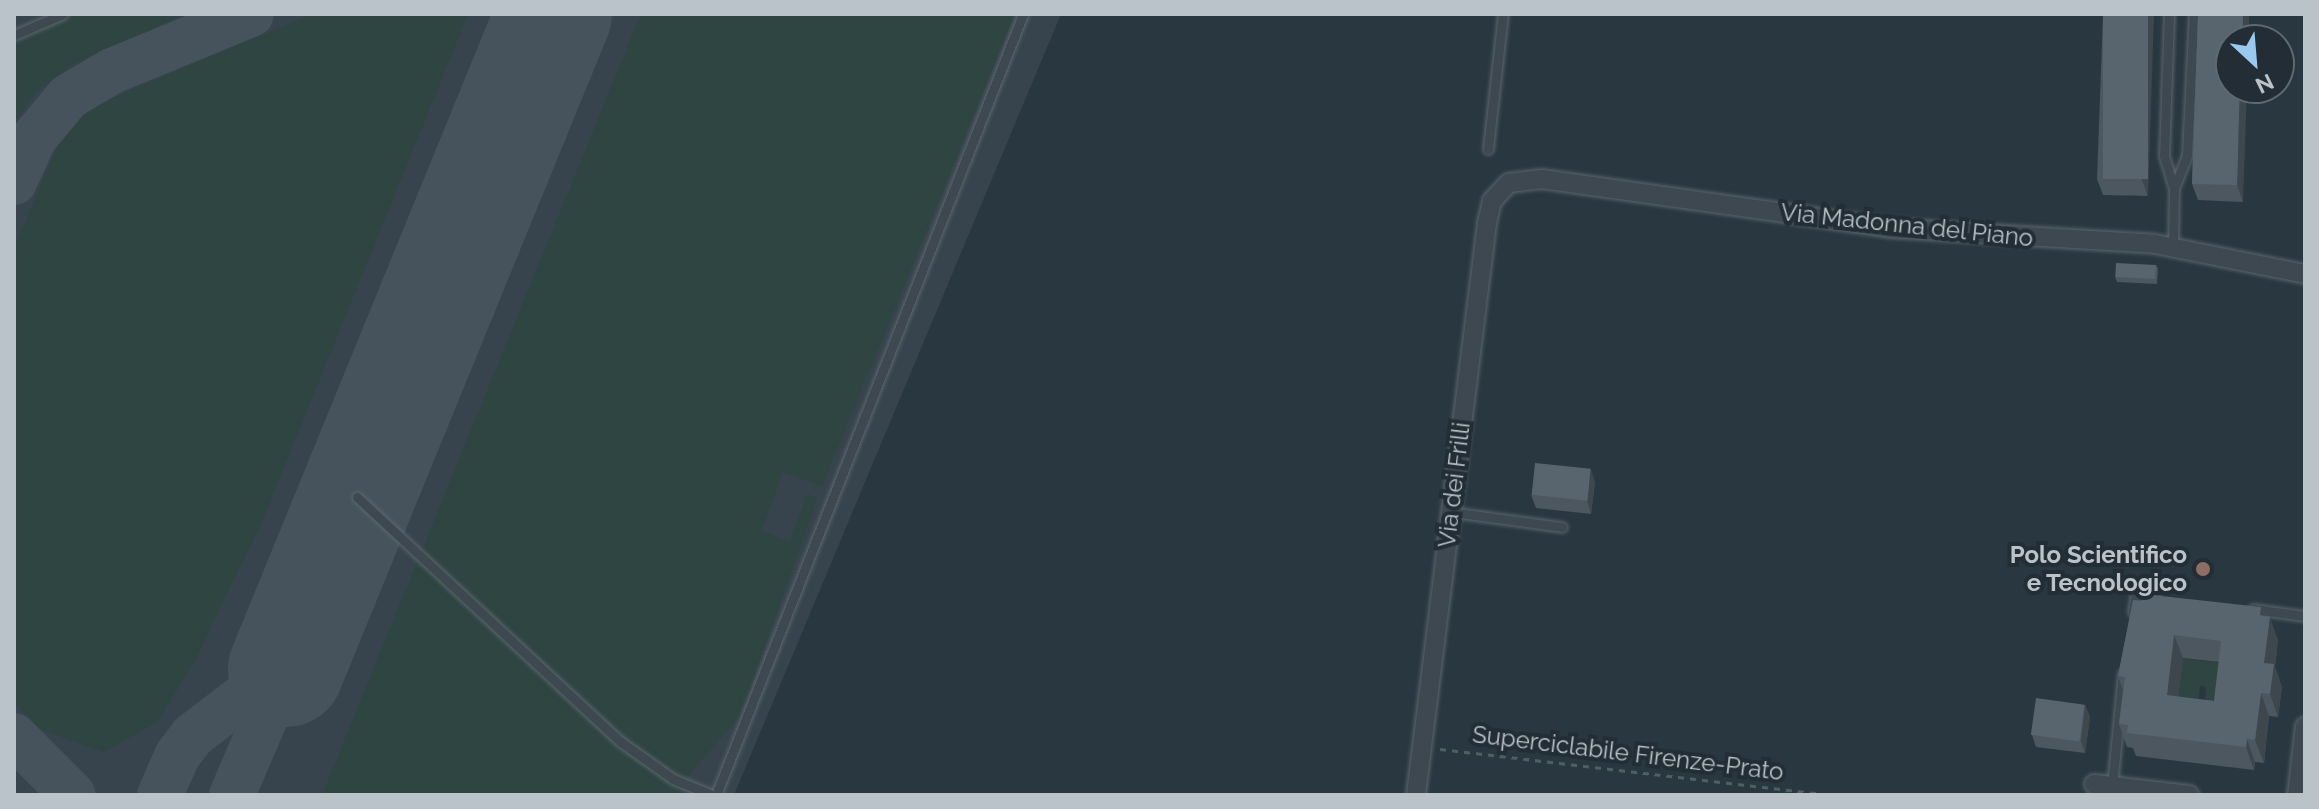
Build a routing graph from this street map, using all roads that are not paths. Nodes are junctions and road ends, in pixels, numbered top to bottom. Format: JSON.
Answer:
{"nodes":[{"id":1,"x":63,"y":14,"type":"edge"},
{"id":2,"x":1023,"y":14,"type":"edge"},
{"id":3,"x":1503,"y":14,"type":"edge"},
{"id":4,"x":2169,"y":14,"type":"edge"},
{"id":5,"x":2194,"y":14,"type":"edge"},
{"id":6,"x":14,"y":35,"type":"edge"},
{"id":7,"x":1488,"y":149,"type":"dead end"},
{"id":8,"x":1509,"y":183,"type":"joint"},
{"id":9,"x":2174,"y":188,"type":"junction"},
{"id":10,"x":2173,"y":248,"type":"junction"},
{"id":11,"x":2305,"y":274,"type":"edge"},
{"id":12,"x":357,"y":497,"type":"dead end"},
{"id":13,"x":1451,"y":512,"type":"junction"},
{"id":14,"x":1562,"y":527,"type":"dead end"},
{"id":15,"x":2167,"y":598,"type":"edge"},
{"id":16,"x":2244,"y":608,"type":"edge"},
{"id":17,"x":2305,"y":616,"type":"edge"},
{"id":18,"x":2131,"y":626,"type":"edge"},
{"id":19,"x":2125,"y":657,"type":"edge"},
{"id":20,"x":2305,"y":726,"type":"edge"},
{"id":21,"x":2103,"y":785,"type":"joint"},
{"id":22,"x":714,"y":795,"type":"edge"},
{"id":23,"x":1416,"y":795,"type":"edge"},
{"id":24,"x":2189,"y":795,"type":"edge"},
{"id":25,"x":2297,"y":795,"type":"edge"}],
"edges":[{"from":1,"to":6,"type":"lane"},
{"from":2,"to":22,"type":"lane"},
{"from":3,"to":7,"type":"lane"},
{"from":4,"to":9,"type":"lane"},
{"from":5,"to":9,"type":"lane"},
{"from":8,"to":10,"type":"street","name":"Via Madonna del Piano"},
{"from":8,"to":13,"type":"street","name":"Via dei Frilli"},
{"from":9,"to":10,"type":"lane"},
{"from":10,"to":11,"type":"street","name":"Via Madonna del Piano"},
{"from":12,"to":22,"type":"lane"},
{"from":13,"to":14,"type":"lane"},
{"from":13,"to":23,"type":"street","name":"Via dei Frilli"},
{"from":15,"to":18,"type":"lane"},
{"from":16,"to":17,"type":"lane"},
{"from":19,"to":21,"type":"lane"},
{"from":20,"to":25,"type":"street"},
{"from":21,"to":24,"type":"street"}]}
